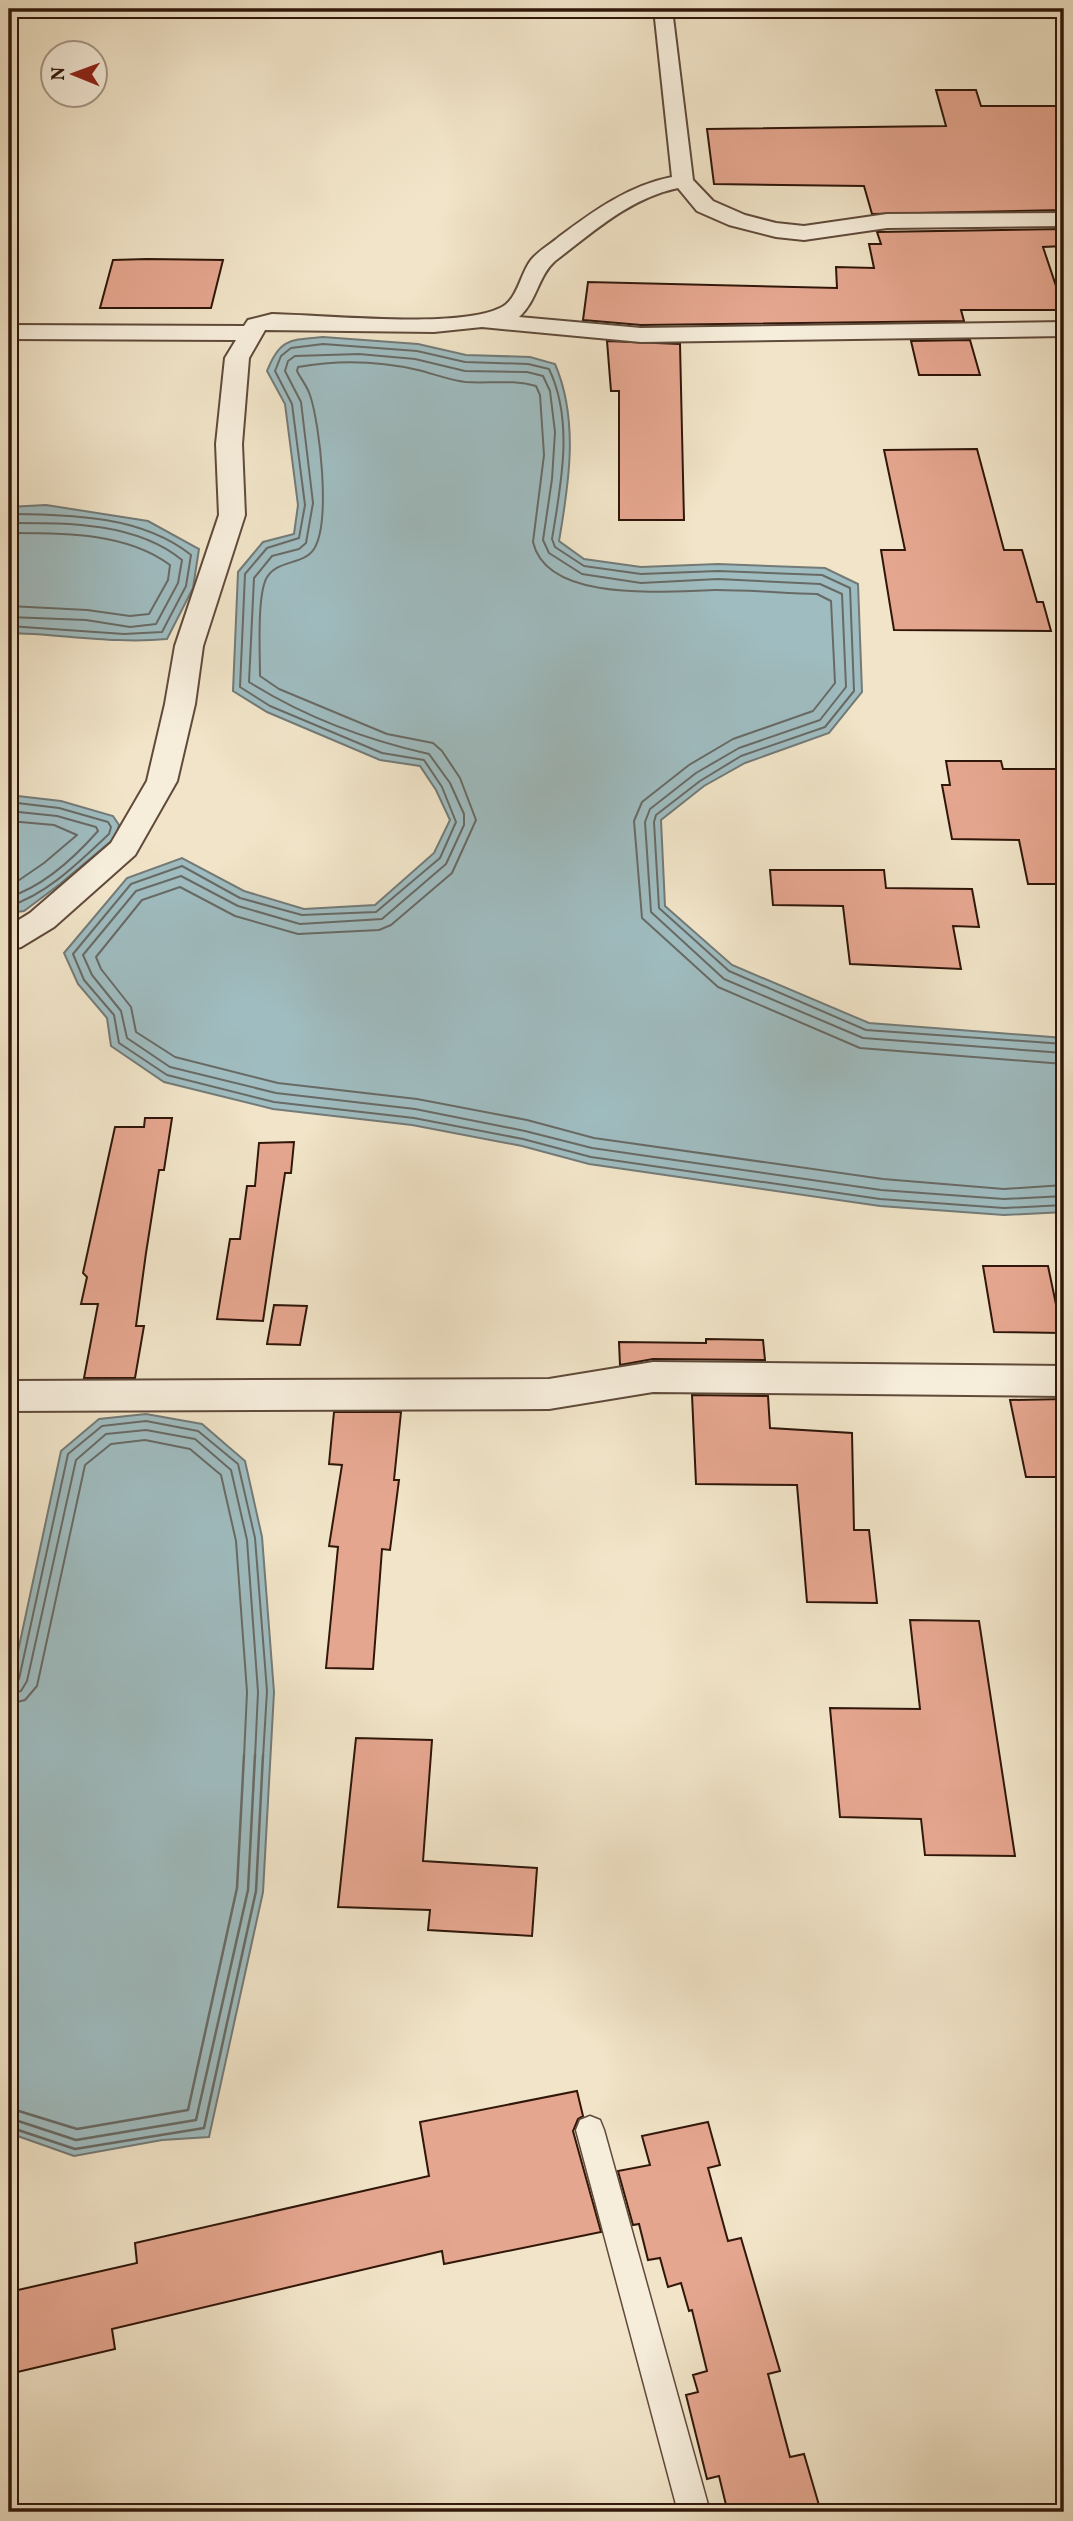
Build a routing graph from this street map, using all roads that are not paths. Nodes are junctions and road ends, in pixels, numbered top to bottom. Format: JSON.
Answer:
{"nodes":[{"id":1,"x":663,"y":9,"type":"edge"},
{"id":2,"x":683,"y":181,"type":"junction"},
{"id":3,"x":1064,"y":220,"type":"edge"},
{"id":4,"x":485,"y":321,"type":"junction"},
{"id":5,"x":1064,"y":330,"type":"edge"},
{"id":6,"x":9,"y":332,"type":"edge"},
{"id":7,"x":251,"y":333,"type":"junction"},
{"id":8,"x":9,"y":940,"type":"edge"},
{"id":9,"x":1064,"y":1381,"type":"edge"},
{"id":10,"x":9,"y":1396,"type":"edge"},
{"id":11,"x":590,"y":2130,"type":"dead end"},
{"id":12,"x":694,"y":2512,"type":"edge"}],
"edges":[{"from":1,"to":2,"type":"street"},
{"from":2,"to":3,"type":"street"},
{"from":2,"to":4,"type":"street"},
{"from":4,"to":5,"type":"street"},
{"from":4,"to":7,"type":"street"},
{"from":6,"to":7,"type":"street"},
{"from":7,"to":8,"type":"street"},
{"from":9,"to":10,"type":"street"},
{"from":11,"to":12,"type":"lane"}]}
